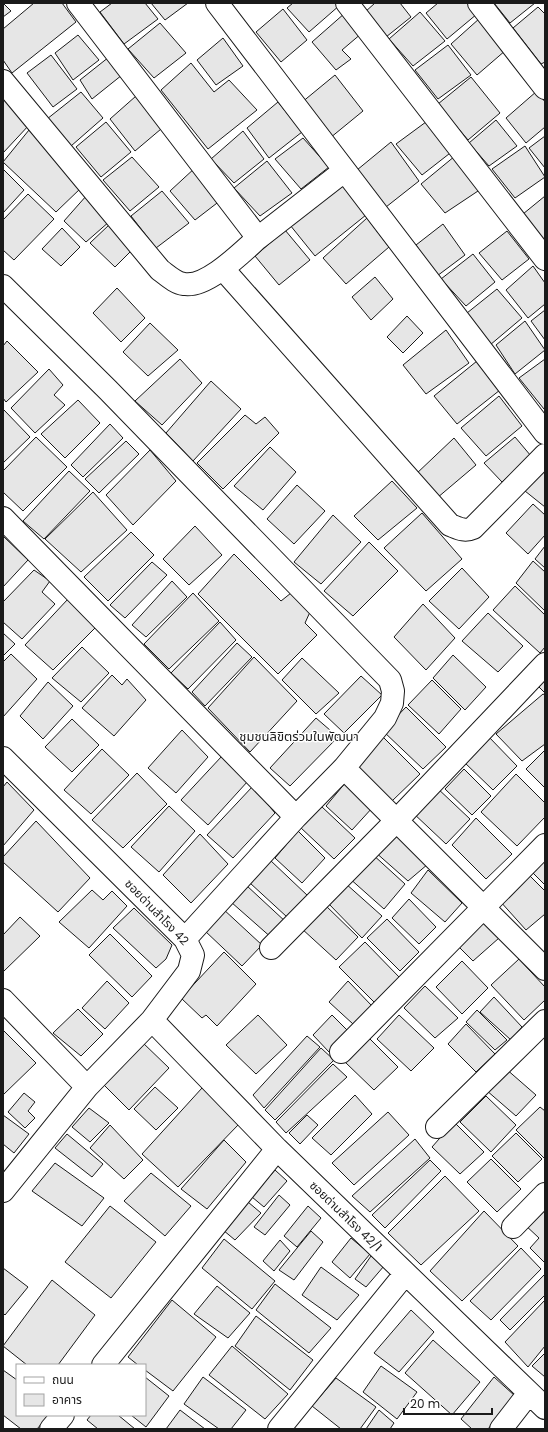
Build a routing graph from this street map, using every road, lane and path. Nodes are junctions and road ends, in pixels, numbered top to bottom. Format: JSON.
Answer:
{"nodes":[{"id":1,"x":78,"y":3,"type":"edge"},
{"id":2,"x":217,"y":3,"type":"edge"},
{"id":3,"x":347,"y":3,"type":"edge"},
{"id":4,"x":479,"y":3,"type":"edge"},
{"id":5,"x":3,"y":81,"type":"edge"},
{"id":6,"x":545,"y":88,"type":"edge"},
{"id":7,"x":344,"y":171,"type":"junction"},
{"id":8,"x":258,"y":238,"type":"junction"},
{"id":9,"x":545,"y":259,"type":"edge"},
{"id":10,"x":223,"y":269,"type":"junction"},
{"id":11,"x":3,"y":286,"type":"edge"},
{"id":12,"x":545,"y":434,"type":"edge"},
{"id":13,"x":545,"y":455,"type":"edge"},
{"id":14,"x":3,"y":518,"type":"edge"},
{"id":15,"x":545,"y":664,"type":"edge"},
{"id":16,"x":3,"y":758,"type":"edge"},
{"id":17,"x":344,"y":768,"type":"junction"},
{"id":18,"x":296,"y":817,"type":"junction"},
{"id":19,"x":396,"y":821,"type":"junction"},
{"id":20,"x":545,"y":846,"type":"edge"},
{"id":21,"x":484,"y":908,"type":"junction"},
{"id":22,"x":185,"y":939,"type":"junction"},
{"id":23,"x":270,"y":948,"type":"dead end"},
{"id":24,"x":545,"y":969,"type":"edge"},
{"id":25,"x":3,"y":1000,"type":"edge"},
{"id":26,"x":152,"y":1020,"type":"junction"},
{"id":27,"x":545,"y":1021,"type":"edge"},
{"id":28,"x":341,"y":1052,"type":"dead end"},
{"id":29,"x":87,"y":1087,"type":"junction"},
{"id":30,"x":436,"y":1127,"type":"dead end"},
{"id":31,"x":277,"y":1149,"type":"junction"},
{"id":32,"x":3,"y":1191,"type":"edge"},
{"id":33,"x":545,"y":1194,"type":"edge"},
{"id":34,"x":513,"y":1227,"type":"dead end"},
{"id":35,"x":405,"y":1274,"type":"junction"},
{"id":36,"x":104,"y":1364,"type":"edge"},
{"id":37,"x":529,"y":1393,"type":"junction"},
{"id":38,"x":545,"y":1408,"type":"edge"},
{"id":39,"x":62,"y":1416,"type":"edge"},
{"id":40,"x":51,"y":1429,"type":"edge"},
{"id":41,"x":279,"y":1429,"type":"edge"},
{"id":42,"x":501,"y":1429,"type":"edge"}],
"edges":[{"from":1,"to":8,"type":"street"},
{"from":2,"to":7,"type":"street"},
{"from":3,"to":9,"type":"street"},
{"from":4,"to":6,"type":"street"},
{"from":5,"to":10,"type":"street"},
{"from":7,"to":8,"type":"street"},
{"from":7,"to":12,"type":"street"},
{"from":8,"to":10,"type":"street"},
{"from":10,"to":13,"type":"street"},
{"from":11,"to":17,"type":"street"},
{"from":14,"to":18,"type":"street"},
{"from":15,"to":19,"type":"street"},
{"from":16,"to":22,"type":"street","name":"ซอยด่านสำโรง 42"},
{"from":17,"to":18,"type":"street"},
{"from":17,"to":19,"type":"street"},
{"from":18,"to":22,"type":"street"},
{"from":19,"to":21,"type":"street"},
{"from":19,"to":23,"type":"street"},
{"from":20,"to":21,"type":"street"},
{"from":21,"to":24,"type":"street"},
{"from":21,"to":28,"type":"street"},
{"from":22,"to":26,"type":"street","name":"ซอยด่านสำโรง 42"},
{"from":25,"to":29,"type":"street"},
{"from":26,"to":29,"type":"street","name":"ซอยด่านสำโรง 42"},
{"from":26,"to":31,"type":"street","name":"ซอยด่านสำโรง 42/1"},
{"from":27,"to":30,"type":"street"},
{"from":29,"to":32,"type":"street","name":"ซอยด่านสำโรง 42"},
{"from":31,"to":35,"type":"street","name":"ซอยด่านสำโรง 42/1"},
{"from":31,"to":36,"type":"street"},
{"from":33,"to":34,"type":"street"},
{"from":35,"to":37,"type":"street","name":"ซอยด่านสำโรง 42/1"},
{"from":35,"to":41,"type":"street"},
{"from":37,"to":38,"type":"street","name":"ซอยด่านสำโรง 42/1"},
{"from":37,"to":42,"type":"street"},
{"from":39,"to":40,"type":"street"}]}
